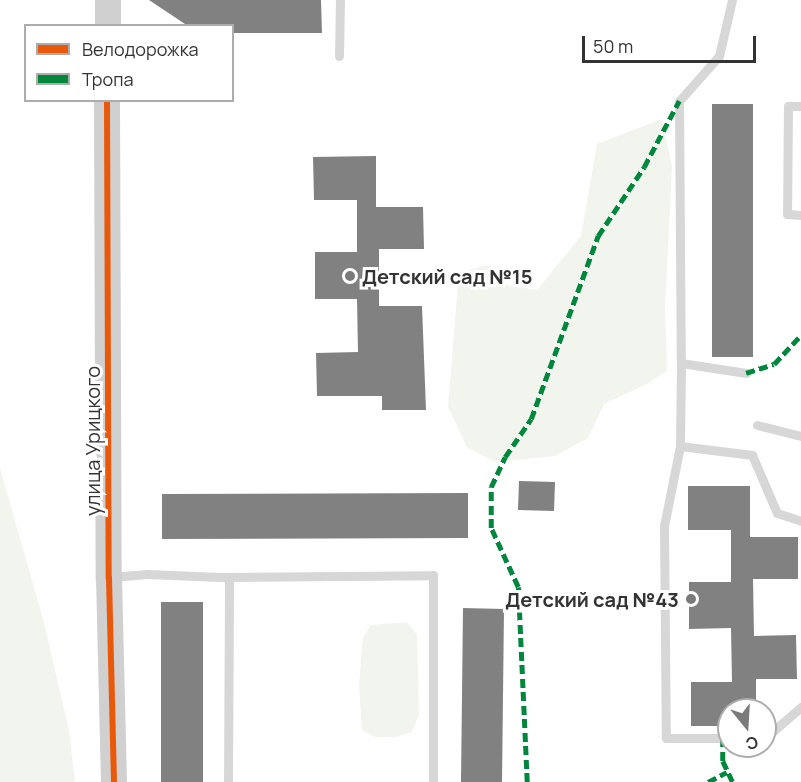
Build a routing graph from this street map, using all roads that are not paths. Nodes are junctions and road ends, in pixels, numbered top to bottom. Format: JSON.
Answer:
{"nodes":[{"id":1,"x":108,"y":0,"type":"edge"},
{"id":2,"x":340,"y":0,"type":"edge"},
{"id":3,"x":732,"y":0,"type":"edge"},
{"id":4,"x":108,"y":24,"type":"edge"},
{"id":5,"x":339,"y":56,"type":"dead end"},
{"id":6,"x":108,"y":102,"type":"edge"},
{"id":7,"x":801,"y":106,"type":"edge"},
{"id":8,"x":801,"y":215,"type":"edge"},
{"id":9,"x":681,"y":363,"type":"junction"},
{"id":10,"x":746,"y":373,"type":"dead end"},
{"id":11,"x":757,"y":425,"type":"dead end"},
{"id":12,"x":801,"y":436,"type":"edge"},
{"id":13,"x":680,"y":446,"type":"junction"},
{"id":14,"x":801,"y":521,"type":"edge"},
{"id":15,"x":229,"y":577,"type":"junction"},
{"id":16,"x":109,"y":578,"type":"junction"},
{"id":17,"x":801,"y":707,"type":"edge"},
{"id":18,"x":777,"y":728,"type":"edge"},
{"id":19,"x":717,"y":738,"type":"edge"},
{"id":20,"x":114,"y":782,"type":"edge"},
{"id":21,"x":228,"y":782,"type":"edge"},
{"id":22,"x":433,"y":782,"type":"edge"}],
"edges":[{"from":1,"to":4,"type":"street"},
{"from":2,"to":5,"type":"lane"},
{"from":3,"to":9,"type":"lane"},
{"from":6,"to":16,"type":"street","name":"улица Урицкого"},
{"from":7,"to":8,"type":"lane"},
{"from":9,"to":10,"type":"lane"},
{"from":9,"to":13,"type":"lane"},
{"from":11,"to":12,"type":"lane"},
{"from":13,"to":14,"type":"lane"},
{"from":13,"to":19,"type":"lane"},
{"from":15,"to":16,"type":"lane"},
{"from":15,"to":21,"type":"lane"},
{"from":15,"to":22,"type":"lane"},
{"from":16,"to":20,"type":"street","name":"улица Урицкого"},
{"from":17,"to":18,"type":"lane"}]}
